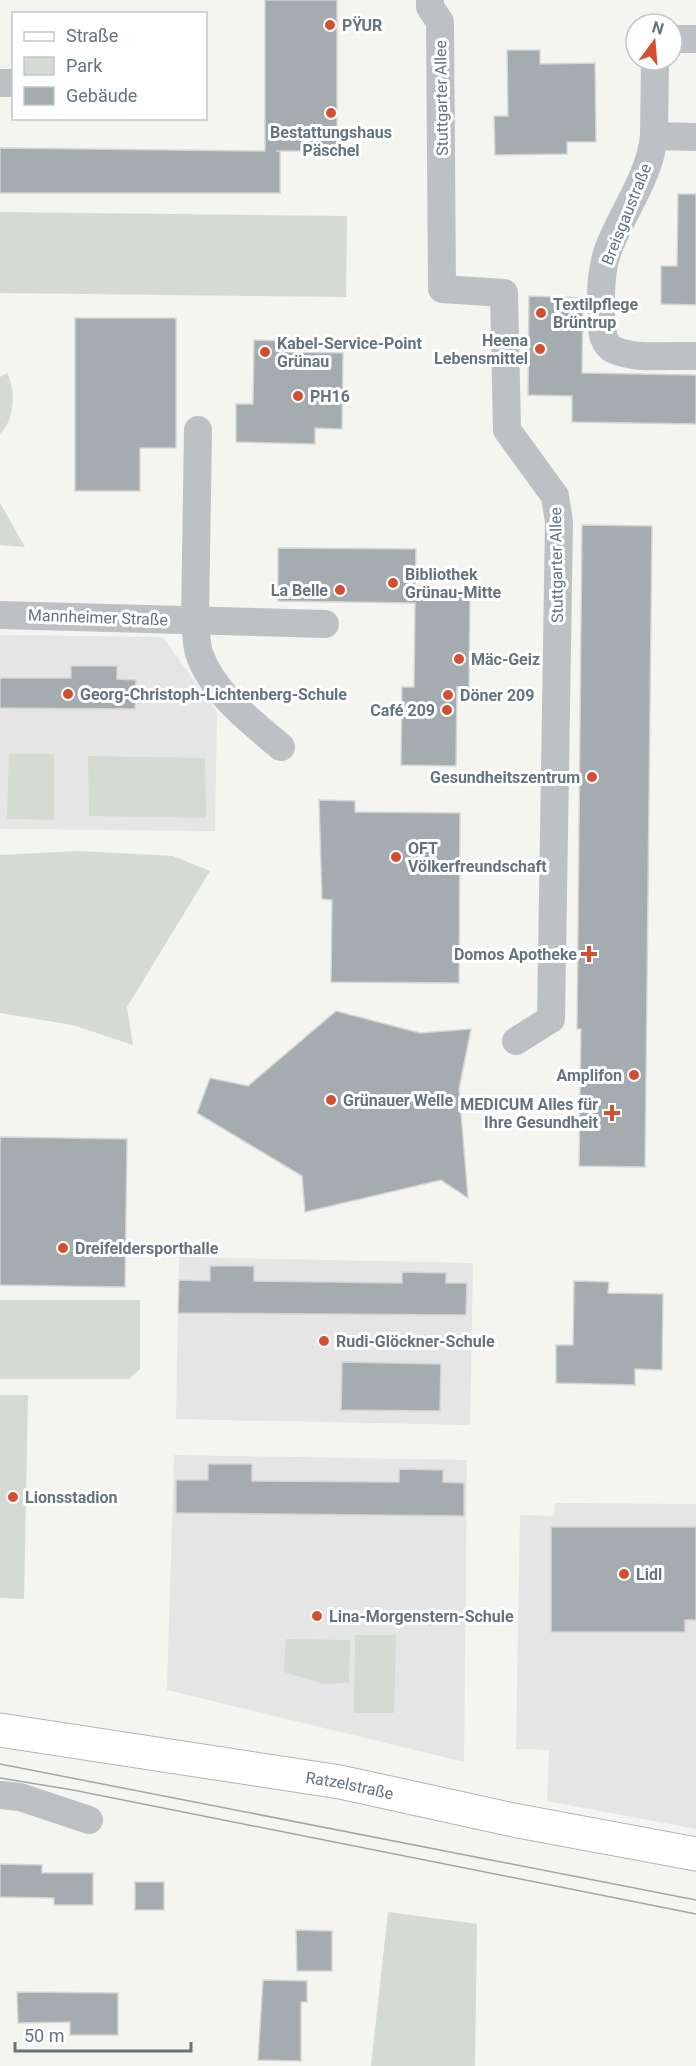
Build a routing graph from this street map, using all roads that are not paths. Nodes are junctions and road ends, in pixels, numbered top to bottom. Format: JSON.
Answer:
{"nodes":[{"id":1,"x":430,"y":0,"type":"edge"},
{"id":2,"x":655,"y":72,"type":"edge"},
{"id":3,"x":654,"y":136,"type":"junction"},
{"id":4,"x":696,"y":137,"type":"edge"},
{"id":5,"x":696,"y":356,"type":"edge"},
{"id":6,"x":198,"y":430,"type":"dead end"},
{"id":7,"x":0,"y":615,"type":"edge"},
{"id":8,"x":195,"y":620,"type":"junction"},
{"id":9,"x":326,"y":624,"type":"dead end"},
{"id":10,"x":281,"y":747,"type":"dead end"},
{"id":11,"x":516,"y":1041,"type":"dead end"},
{"id":12,"x":0,"y":1730,"type":"edge"},
{"id":13,"x":0,"y":1795,"type":"edge"},
{"id":14,"x":89,"y":1820,"type":"dead end"},
{"id":15,"x":696,"y":1854,"type":"edge"}],
"edges":[{"from":1,"to":11,"type":"street","name":"Stuttgarter Allee"},
{"from":2,"to":3,"type":"street","name":"Breisgaustraße"},
{"from":3,"to":4,"type":"street"},
{"from":3,"to":5,"type":"street","name":"Breisgaustraße"},
{"from":6,"to":8,"type":"street"},
{"from":7,"to":8,"type":"street","name":"Mannheimer Straße"},
{"from":8,"to":9,"type":"street","name":"Mannheimer Straße"},
{"from":8,"to":10,"type":"street"},
{"from":12,"to":15,"type":"main road","name":"Ratzelstraße"},
{"from":13,"to":14,"type":"street"}]}
